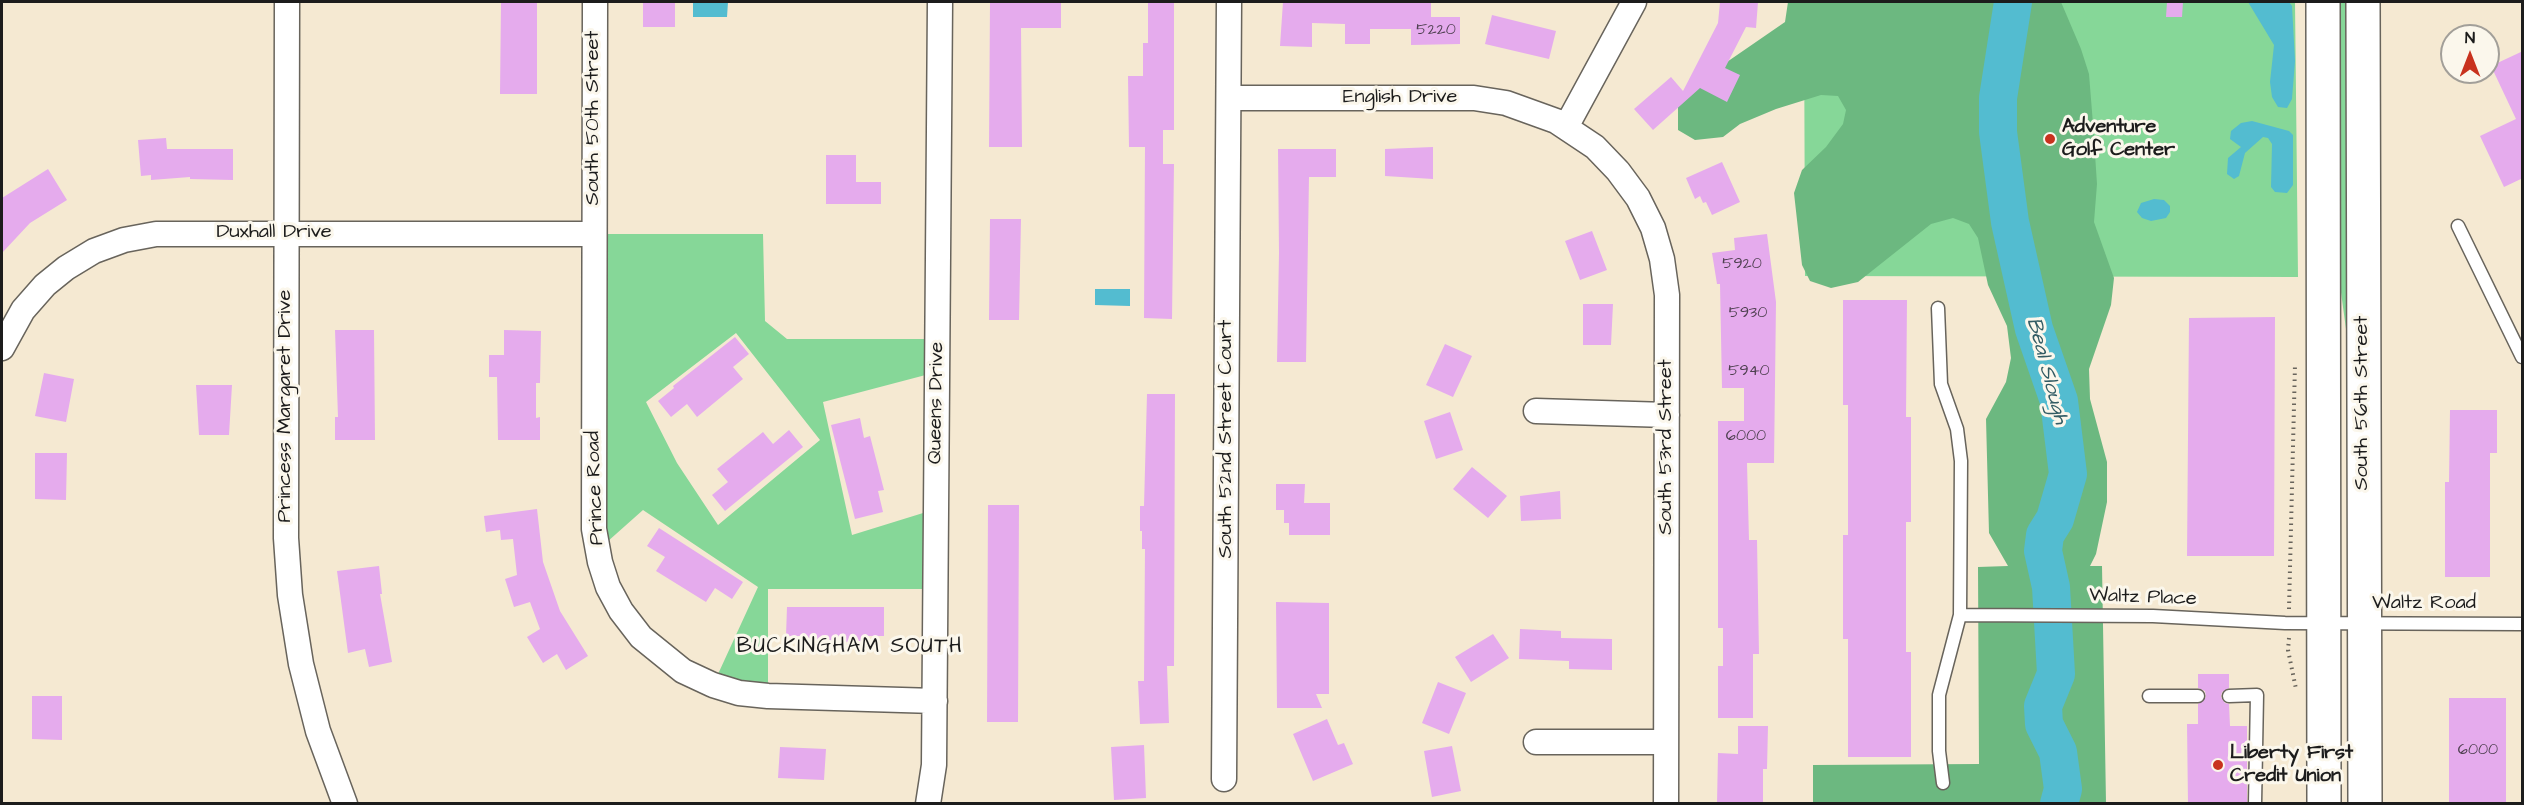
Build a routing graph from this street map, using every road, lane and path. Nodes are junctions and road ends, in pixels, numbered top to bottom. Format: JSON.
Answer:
{"nodes":[{"id":1,"x":287,"y":2,"type":"edge"},
{"id":2,"x":595,"y":2,"type":"edge"},
{"id":3,"x":940,"y":2,"type":"edge"},
{"id":4,"x":1229,"y":2,"type":"edge"},
{"id":5,"x":1634,"y":2,"type":"edge"},
{"id":6,"x":2323,"y":2,"type":"edge"},
{"id":7,"x":2363,"y":2,"type":"edge"},
{"id":8,"x":1229,"y":98,"type":"junction"},
{"id":9,"x":1566,"y":127,"type":"junction"},
{"id":10,"x":2458,"y":226,"type":"dead end"},
{"id":11,"x":286,"y":233,"type":"junction"},
{"id":12,"x":594,"y":234,"type":"junction"},
{"id":13,"x":1938,"y":308,"type":"dead end"},
{"id":14,"x":2,"y":348,"type":"edge"},
{"id":15,"x":2523,"y":357,"type":"edge"},
{"id":16,"x":1536,"y":411,"type":"dead end"},
{"id":17,"x":1667,"y":415,"type":"junction"},
{"id":18,"x":1960,"y":615,"type":"junction"},
{"id":19,"x":2324,"y":623,"type":"junction"},
{"id":20,"x":2365,"y":623,"type":"junction"},
{"id":21,"x":2523,"y":624,"type":"edge"},
{"id":22,"x":2149,"y":696,"type":"dead end"},
{"id":23,"x":2198,"y":696,"type":"dead end"},
{"id":24,"x":2229,"y":696,"type":"dead end"},
{"id":25,"x":934,"y":701,"type":"junction"},
{"id":26,"x":1536,"y":742,"type":"dead end"},
{"id":27,"x":1666,"y":742,"type":"junction"},
{"id":28,"x":1224,"y":779,"type":"dead end"},
{"id":29,"x":1943,"y":783,"type":"dead end"},
{"id":30,"x":345,"y":804,"type":"edge"},
{"id":31,"x":928,"y":804,"type":"edge"},
{"id":32,"x":1666,"y":804,"type":"edge"},
{"id":33,"x":2255,"y":804,"type":"edge"},
{"id":34,"x":2324,"y":804,"type":"edge"},
{"id":35,"x":2365,"y":804,"type":"edge"}],
"edges":[{"from":1,"to":11,"type":"street","name":"Princess Margaret Drive"},
{"from":2,"to":12,"type":"street","name":"South 50th Street"},
{"from":3,"to":25,"type":"street","name":"Queens Drive"},
{"from":4,"to":8,"type":"street","name":"South 52nd Street Court"},
{"from":5,"to":9,"type":"street"},
{"from":6,"to":19,"type":"main road","name":"South 56th Street"},
{"from":7,"to":20,"type":"main road","name":"South 56th Street"},
{"from":8,"to":9,"type":"street","name":"English Drive"},
{"from":8,"to":28,"type":"street","name":"South 52nd Street Court"},
{"from":9,"to":17,"type":"street","name":"South 53rd Street"},
{"from":10,"to":15,"type":"lane"},
{"from":11,"to":12,"type":"street","name":"Duxhall Drive"},
{"from":11,"to":14,"type":"street","name":"Duxhall Drive"},
{"from":11,"to":30,"type":"street","name":"Princess Margaret Drive"},
{"from":12,"to":25,"type":"street","name":"Prince Road"},
{"from":13,"to":18,"type":"lane"},
{"from":16,"to":17,"type":"street"},
{"from":17,"to":27,"type":"street","name":"South 53rd Street"},
{"from":18,"to":19,"type":"lane","name":"Waltz Place"},
{"from":18,"to":29,"type":"lane"},
{"from":19,"to":20,"type":"lane","name":"Waltz Road"},
{"from":19,"to":34,"type":"main road","name":"South 56th Street"},
{"from":20,"to":21,"type":"lane","name":"Waltz Road"},
{"from":20,"to":35,"type":"main road","name":"South 56th Street"},
{"from":22,"to":23,"type":"lane"},
{"from":24,"to":33,"type":"lane"},
{"from":25,"to":31,"type":"street","name":"Queens Drive"},
{"from":26,"to":27,"type":"street"},
{"from":27,"to":32,"type":"street","name":"South 53rd Street"}]}
